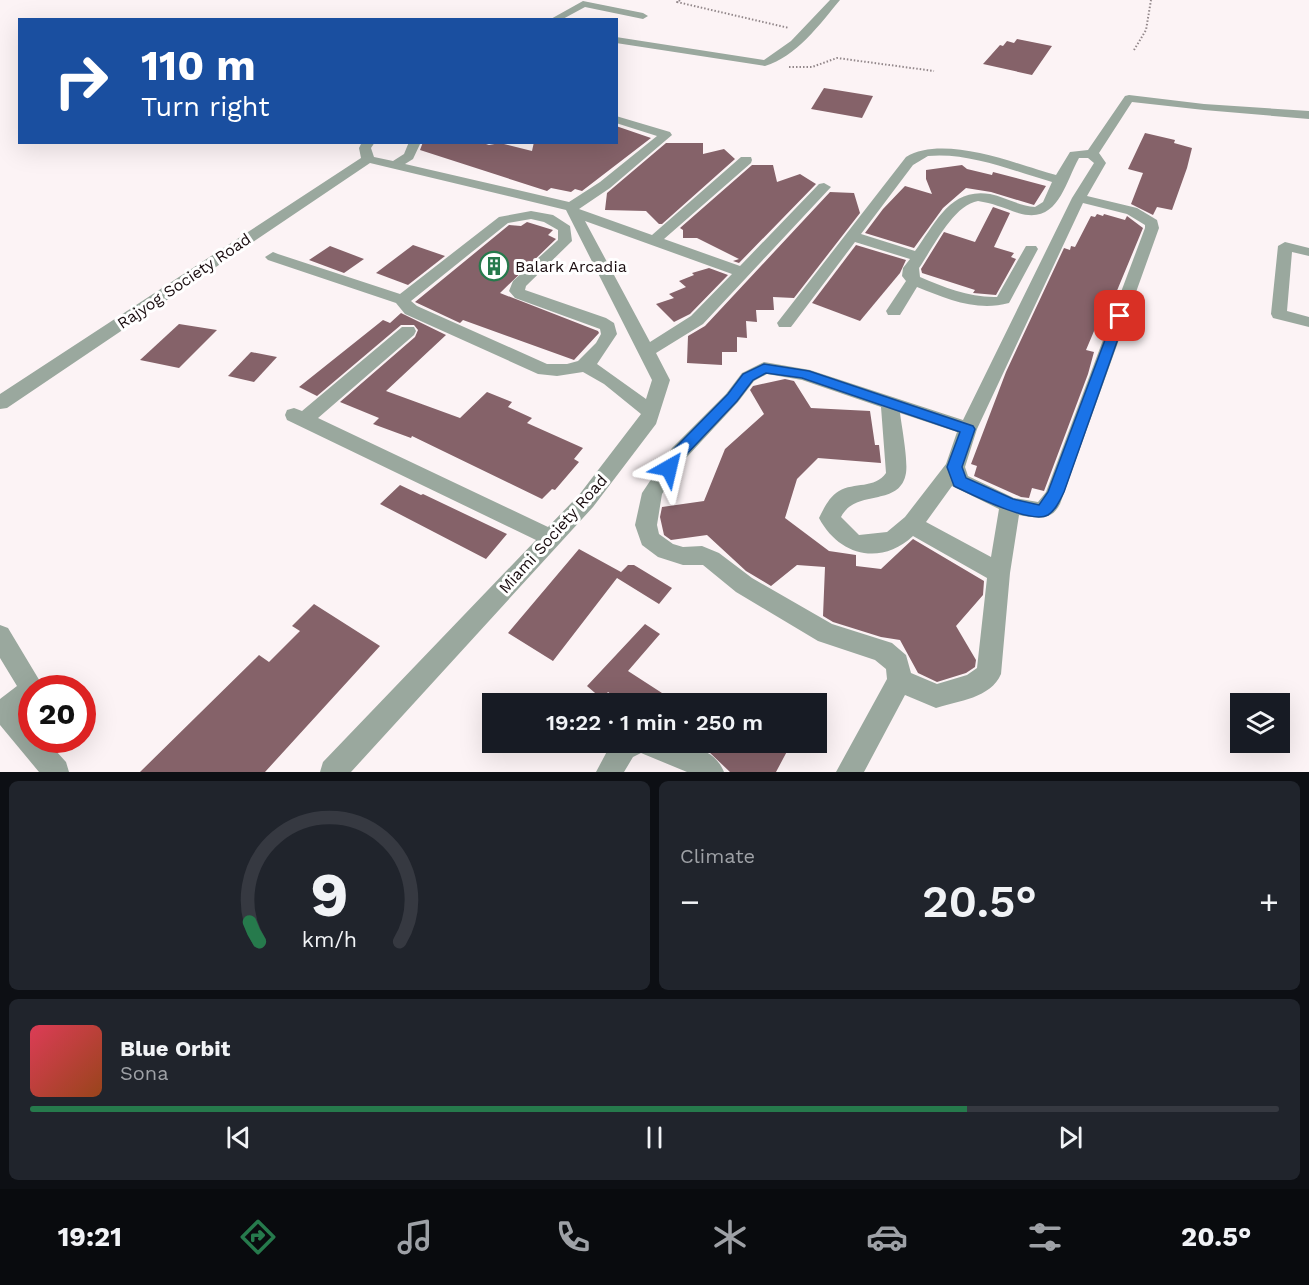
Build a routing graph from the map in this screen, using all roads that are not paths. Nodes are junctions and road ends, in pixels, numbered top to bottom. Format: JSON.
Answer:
{"nodes":[{"id":1,"x":835,"y":0,"type":"edge"},
{"id":2,"x":632,"y":1,"type":"edge"},
{"id":3,"x":610,"y":8,"type":"junction"},
{"id":4,"x":644,"y":16,"type":"dead end"},
{"id":5,"x":557,"y":18,"type":"edge"},
{"id":6,"x":618,"y":40,"type":"edge"},
{"id":7,"x":1309,"y":115,"type":"edge"},
{"id":8,"x":618,"y":120,"type":"edge"},
{"id":9,"x":414,"y":144,"type":"edge"},
{"id":10,"x":368,"y":151,"type":"edge"},
{"id":11,"x":1092,"y":154,"type":"junction"},
{"id":12,"x":402,"y":160,"type":"junction"},
{"id":13,"x":746,"y":160,"type":"dead end"},
{"id":14,"x":1060,"y":180,"type":"junction"},
{"id":15,"x":824,"y":187,"type":"dead end"},
{"id":16,"x":1079,"y":198,"type":"junction"},
{"id":17,"x":576,"y":206,"type":"junction"},
{"id":18,"x":852,"y":236,"type":"junction"},
{"id":19,"x":654,"y":241,"type":"junction"},
{"id":20,"x":1031,"y":249,"type":"dead end"},
{"id":21,"x":1309,"y":252,"type":"edge"},
{"id":22,"x":273,"y":257,"type":"dead end"},
{"id":23,"x":918,"y":257,"type":"junction"},
{"id":24,"x":744,"y":273,"type":"junction"},
{"id":25,"x":914,"y":280,"type":"junction"},
{"id":26,"x":402,"y":300,"type":"junction"},
{"id":27,"x":894,"y":311,"type":"dead end"},
{"id":28,"x":1309,"y":322,"type":"edge"},
{"id":29,"x":785,"y":323,"type":"dead end"},
{"id":30,"x":408,"y":331,"type":"dead end"},
{"id":31,"x":647,"y":351,"type":"junction"},
{"id":32,"x":587,"y":366,"type":"junction"},
{"id":33,"x":0,"y":403,"type":"edge"},
{"id":34,"x":890,"y":404,"type":"junction"},
{"id":35,"x":651,"y":412,"type":"junction"},
{"id":36,"x":968,"y":429,"type":"junction"},
{"id":37,"x":955,"y":467,"type":"junction"},
{"id":38,"x":1010,"y":505,"type":"junction"},
{"id":39,"x":910,"y":524,"type":"junction"},
{"id":40,"x":551,"y":538,"type":"junction"},
{"id":41,"x":999,"y":573,"type":"junction"},
{"id":42,"x":0,"y":636,"type":"edge"},
{"id":43,"x":24,"y":675,"type":"edge"},
{"id":44,"x":900,"y":680,"type":"junction"},
{"id":45,"x":18,"y":700,"type":"edge"},
{"id":46,"x":18,"y":727,"type":"edge"},
{"id":47,"x":40,"y":753,"type":"edge"},
{"id":48,"x":621,"y":753,"type":"edge"},
{"id":49,"x":675,"y":753,"type":"edge"},
{"id":50,"x":57,"y":772,"type":"edge"},
{"id":51,"x":333,"y":772,"type":"edge"},
{"id":52,"x":609,"y":772,"type":"edge"},
{"id":53,"x":711,"y":772,"type":"edge"},
{"id":54,"x":849,"y":772,"type":"edge"}],
"edges":[{"from":1,"to":6,"type":"street"},
{"from":2,"to":3,"type":"street"},
{"from":3,"to":4,"type":"street"},
{"from":3,"to":5,"type":"street"},
{"from":7,"to":11,"type":"street"},
{"from":8,"to":17,"type":"street"},
{"from":9,"to":12,"type":"street"},
{"from":10,"to":12,"type":"street"},
{"from":10,"to":33,"type":"street","name":"Rajyog Society Road"},
{"from":11,"to":14,"type":"street"},
{"from":11,"to":16,"type":"street"},
{"from":12,"to":17,"type":"street"},
{"from":13,"to":19,"type":"street"},
{"from":14,"to":18,"type":"street"},
{"from":14,"to":23,"type":"street"},
{"from":15,"to":24,"type":"street"},
{"from":16,"to":36,"type":"street"},
{"from":16,"to":38,"type":"street"},
{"from":17,"to":19,"type":"street"},
{"from":17,"to":31,"type":"street","name":"Miami Society Road"},
{"from":18,"to":23,"type":"street"},
{"from":18,"to":29,"type":"street"},
{"from":19,"to":24,"type":"street"},
{"from":20,"to":25,"type":"street"},
{"from":21,"to":28,"type":"street"},
{"from":22,"to":26,"type":"street"},
{"from":23,"to":25,"type":"street"},
{"from":24,"to":31,"type":"street"},
{"from":25,"to":27,"type":"street"},
{"from":26,"to":32,"type":"street"},
{"from":26,"to":32,"type":"street"},
{"from":30,"to":40,"type":"street"},
{"from":31,"to":35,"type":"street","name":"Miami Society Road"},
{"from":32,"to":35,"type":"street"},
{"from":34,"to":36,"type":"street"},
{"from":34,"to":39,"type":"street"},
{"from":34,"to":44,"type":"street"},
{"from":35,"to":40,"type":"street","name":"Miami Society Road"},
{"from":36,"to":37,"type":"street"},
{"from":37,"to":38,"type":"street"},
{"from":37,"to":39,"type":"street"},
{"from":38,"to":41,"type":"street"},
{"from":39,"to":41,"type":"street"},
{"from":40,"to":51,"type":"street","name":"Miami Society Road"},
{"from":41,"to":44,"type":"street"},
{"from":42,"to":43,"type":"street"},
{"from":44,"to":54,"type":"street"},
{"from":45,"to":46,"type":"street"},
{"from":47,"to":50,"type":"street"},
{"from":48,"to":52,"type":"street"},
{"from":49,"to":53,"type":"street"}]}
